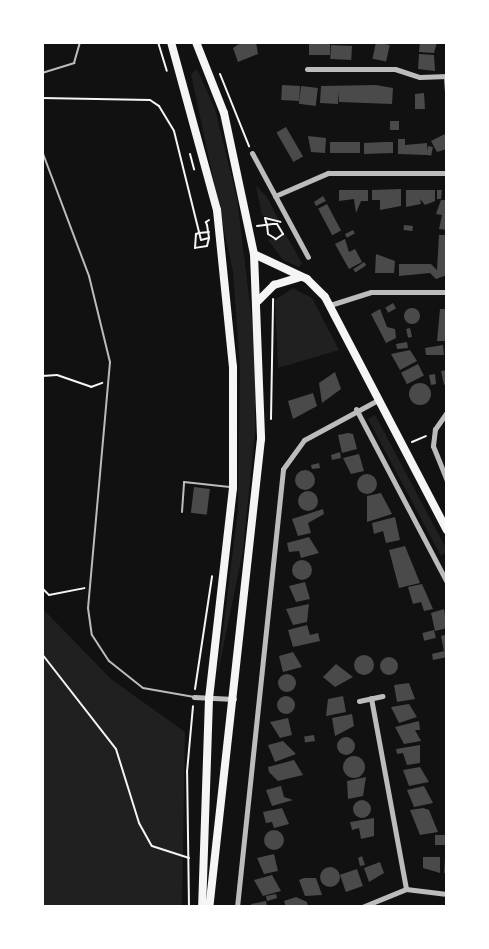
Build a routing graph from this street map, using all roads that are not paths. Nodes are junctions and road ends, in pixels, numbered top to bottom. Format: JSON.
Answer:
{"nodes":[{"id":1,"x":80,"y":42,"type":"edge"},
{"id":2,"x":171,"y":42,"type":"edge"},
{"id":3,"x":196,"y":42,"type":"edge"},
{"id":4,"x":307,"y":69,"type":"dead end"},
{"id":5,"x":42,"y":74,"type":"edge"},
{"id":6,"x":447,"y":76,"type":"edge"},
{"id":7,"x":447,"y":91,"type":"edge"},
{"id":8,"x":42,"y":151,"type":"edge"},
{"id":9,"x":252,"y":153,"type":"road end"},
{"id":10,"x":447,"y":173,"type":"edge"},
{"id":11,"x":275,"y":196,"type":"junction"},
{"id":12,"x":254,"y":254,"type":"junction"},
{"id":13,"x":308,"y":257,"type":"dead end"},
{"id":14,"x":301,"y":277,"type":"junction"},
{"id":15,"x":447,"y":292,"type":"edge"},
{"id":16,"x":258,"y":301,"type":"junction"},
{"id":17,"x":330,"y":304,"type":"junction"},
{"id":18,"x":378,"y":400,"type":"junction"},
{"id":19,"x":356,"y":409,"type":"junction"},
{"id":20,"x":447,"y":412,"type":"edge"},
{"id":21,"x":447,"y":480,"type":"edge"},
{"id":22,"x":233,"y":488,"type":"junction"},
{"id":23,"x":182,"y":512,"type":"dead end"},
{"id":24,"x":447,"y":530,"type":"edge"},
{"id":25,"x":447,"y":582,"type":"edge"},
{"id":26,"x":382,"y":696,"type":"dead end"},
{"id":27,"x":194,"y":697,"type":"joint"},
{"id":28,"x":371,"y":698,"type":"junction"},
{"id":29,"x":209,"y":699,"type":"junction"},
{"id":30,"x":234,"y":699,"type":"junction"},
{"id":31,"x":359,"y":700,"type":"dead end"},
{"id":32,"x":406,"y":889,"type":"junction"},
{"id":33,"x":447,"y":894,"type":"edge"},
{"id":34,"x":202,"y":907,"type":"edge"},
{"id":35,"x":209,"y":907,"type":"edge"},
{"id":36,"x":237,"y":907,"type":"edge"},
{"id":37,"x":362,"y":907,"type":"edge"}],
"edges":[{"from":1,"to":5,"type":"lane"},
{"from":2,"to":22,"type":"main road"},
{"from":3,"to":12,"type":"main road"},
{"from":4,"to":6,"type":"street"},
{"from":6,"to":7,"type":"street"},
{"from":8,"to":27,"type":"lane"},
{"from":9,"to":11,"type":"street"},
{"from":10,"to":11,"type":"street"},
{"from":11,"to":13,"type":"street"},
{"from":12,"to":14,"type":"main road"},
{"from":12,"to":16,"type":"main road"},
{"from":14,"to":16,"type":"main road"},
{"from":14,"to":17,"type":"main road"},
{"from":15,"to":17,"type":"street"},
{"from":16,"to":30,"type":"main road"},
{"from":17,"to":18,"type":"main road"},
{"from":18,"to":19,"type":"street"},
{"from":18,"to":24,"type":"main road"},
{"from":19,"to":25,"type":"street"},
{"from":19,"to":36,"type":"street"},
{"from":20,"to":21,"type":"street"},
{"from":22,"to":23,"type":"lane"},
{"from":22,"to":29,"type":"main road"},
{"from":26,"to":28,"type":"street"},
{"from":27,"to":29,"type":"street"},
{"from":28,"to":31,"type":"street"},
{"from":28,"to":32,"type":"street"},
{"from":29,"to":30,"type":"street"},
{"from":29,"to":34,"type":"main road"},
{"from":30,"to":35,"type":"main road"},
{"from":32,"to":33,"type":"street"},
{"from":32,"to":37,"type":"street"}]}
